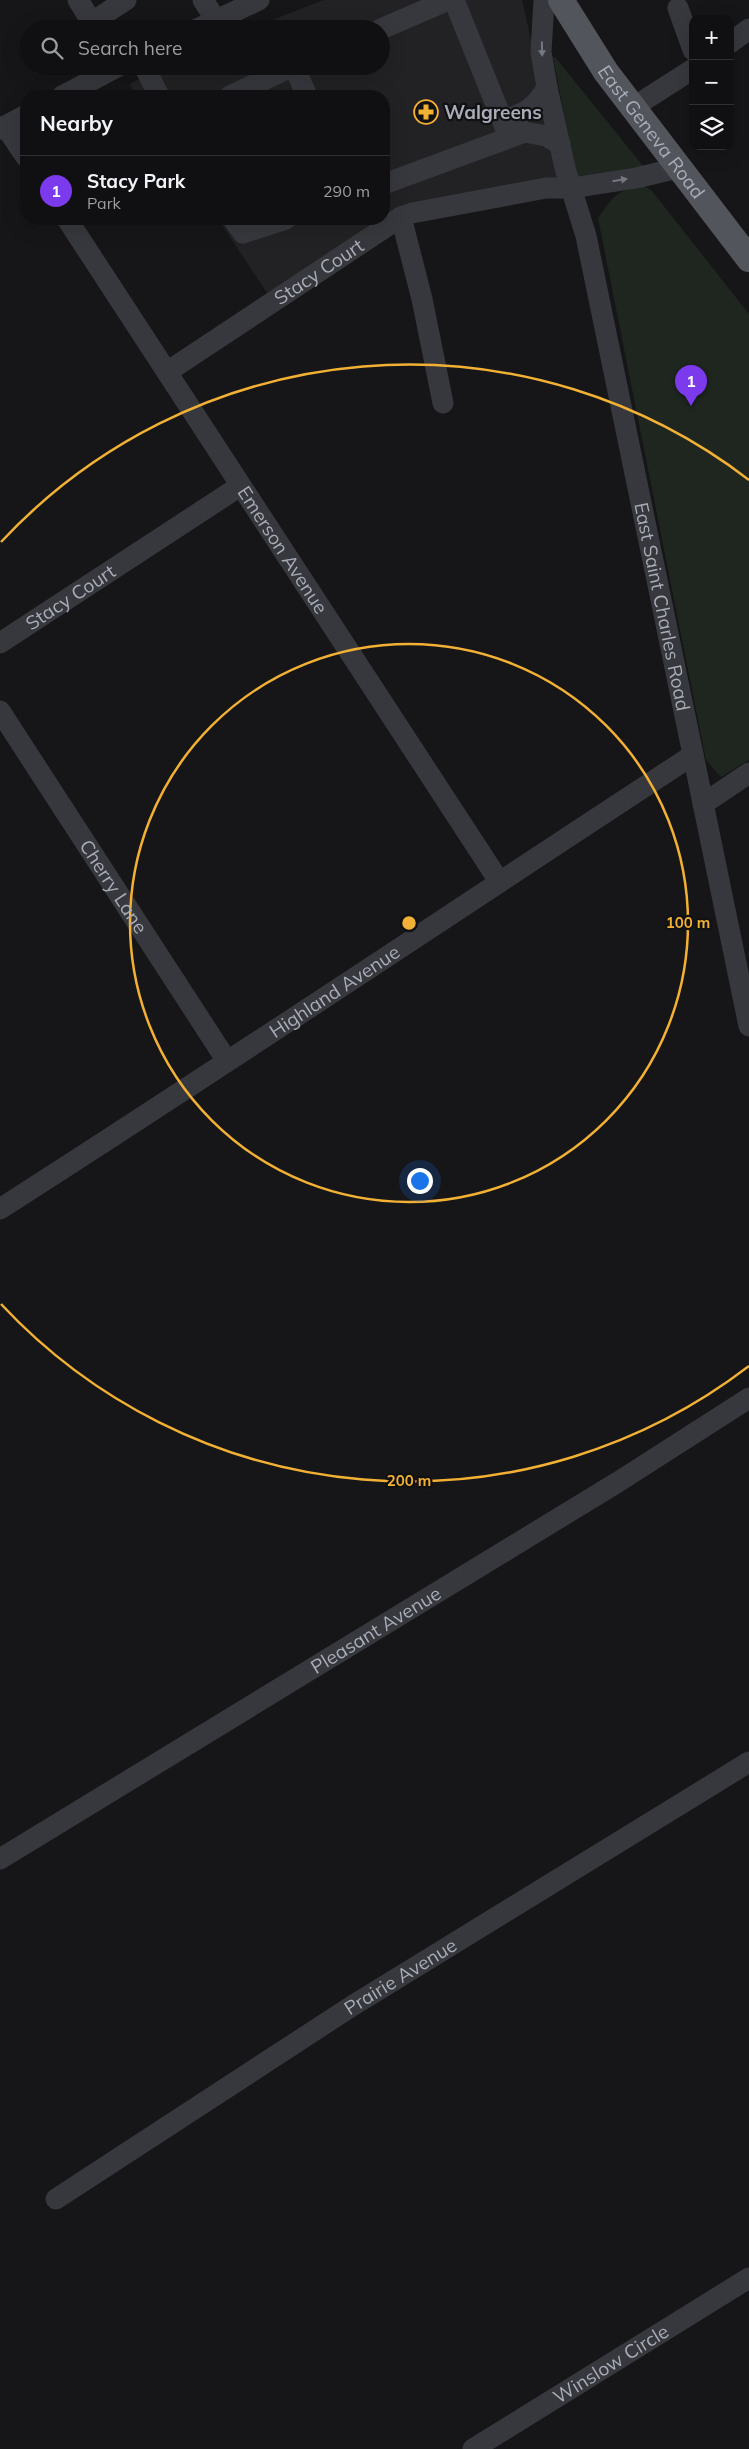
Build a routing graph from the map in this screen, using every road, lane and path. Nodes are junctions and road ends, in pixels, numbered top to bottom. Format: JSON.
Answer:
{"nodes":[{"id":1,"x":78,"y":0,"type":"edge"},
{"id":2,"x":202,"y":0,"type":"edge"},
{"id":3,"x":448,"y":0,"type":"edge"},
{"id":4,"x":454,"y":0,"type":"edge"},
{"id":5,"x":544,"y":0,"type":"edge"},
{"id":6,"x":561,"y":0,"type":"edge"},
{"id":7,"x":120,"y":1,"type":"edge"},
{"id":8,"x":251,"y":2,"type":"edge"},
{"id":9,"x":678,"y":8,"type":"dead end"},
{"id":10,"x":91,"y":20,"type":"edge"},
{"id":11,"x":99,"y":20,"type":"edge"},
{"id":12,"x":205,"y":20,"type":"edge"},
{"id":13,"x":214,"y":20,"type":"edge"},
{"id":14,"x":390,"y":25,"type":"edge"},
{"id":15,"x":749,"y":30,"type":"edge"},
{"id":16,"x":689,"y":39,"type":"edge"},
{"id":17,"x":734,"y":40,"type":"edge"},
{"id":18,"x":689,"y":72,"type":"edge"},
{"id":19,"x":102,"y":75,"type":"edge"},
{"id":20,"x":148,"y":75,"type":"edge"},
{"id":21,"x":274,"y":75,"type":"edge"},
{"id":22,"x":297,"y":75,"type":"edge"},
{"id":23,"x":547,"y":87,"type":"junction"},
{"id":24,"x":73,"y":90,"type":"edge"},
{"id":25,"x":156,"y":90,"type":"edge"},
{"id":26,"x":243,"y":90,"type":"edge"},
{"id":27,"x":304,"y":90,"type":"edge"},
{"id":28,"x":632,"y":108,"type":"junction"},
{"id":29,"x":20,"y":118,"type":"edge"},
{"id":30,"x":3,"y":127,"type":"edge"},
{"id":31,"x":506,"y":128,"type":"junction"},
{"id":32,"x":560,"y":144,"type":"junction"},
{"id":33,"x":20,"y":149,"type":"edge"},
{"id":34,"x":678,"y":168,"type":"junction"},
{"id":35,"x":390,"y":181,"type":"edge"},
{"id":36,"x":572,"y":188,"type":"junction"},
{"id":37,"x":402,"y":218,"type":"junction"},
{"id":38,"x":70,"y":225,"type":"edge"},
{"id":39,"x":237,"y":225,"type":"edge"},
{"id":40,"x":268,"y":225,"type":"edge"},
{"id":41,"x":749,"y":259,"type":"edge"},
{"id":42,"x":167,"y":372,"type":"junction"},
{"id":43,"x":442,"y":403,"type":"dead end"},
{"id":44,"x":240,"y":486,"type":"junction"},
{"id":45,"x":0,"y":643,"type":"edge"},
{"id":46,"x":0,"y":711,"type":"edge"},
{"id":47,"x":693,"y":755,"type":"junction"},
{"id":48,"x":749,"y":773,"type":"edge"},
{"id":49,"x":703,"y":804,"type":"junction"},
{"id":50,"x":499,"y":881,"type":"junction"},
{"id":51,"x":749,"y":1026,"type":"edge"},
{"id":52,"x":228,"y":1061,"type":"junction"},
{"id":53,"x":0,"y":1209,"type":"edge"},
{"id":54,"x":749,"y":1398,"type":"edge"},
{"id":55,"x":749,"y":1762,"type":"edge"},
{"id":56,"x":0,"y":1860,"type":"edge"},
{"id":57,"x":56,"y":2199,"type":"dead end"},
{"id":58,"x":749,"y":2278,"type":"edge"},
{"id":59,"x":473,"y":2449,"type":"edge"}],
"edges":[{"from":1,"to":10,"type":"street"},
{"from":2,"to":12,"type":"street"},
{"from":3,"to":14,"type":"street"},
{"from":4,"to":31,"type":"street"},
{"from":5,"to":23,"type":"street","name":"East Saint Charles Road","one_way":true},
{"from":6,"to":28,"type":"main road","name":"East Geneva Road"},
{"from":7,"to":11,"type":"street"},
{"from":8,"to":13,"type":"street"},
{"from":9,"to":16,"type":"street"},
{"from":15,"to":17,"type":"street"},
{"from":18,"to":28,"type":"street"},
{"from":19,"to":24,"type":"street"},
{"from":20,"to":25,"type":"street"},
{"from":21,"to":26,"type":"street"},
{"from":22,"to":27,"type":"street"},
{"from":23,"to":31,"type":"street"},
{"from":23,"to":32,"type":"street","name":"East Saint Charles Road"},
{"from":28,"to":34,"type":"main road","name":"East Geneva Road"},
{"from":29,"to":30,"type":"street"},
{"from":30,"to":33,"type":"street"},
{"from":31,"to":32,"type":"street"},
{"from":31,"to":35,"type":"street"},
{"from":32,"to":36,"type":"street","name":"East Saint Charles Road"},
{"from":36,"to":34,"type":"street","name":"Stacy Court","one_way":true},
{"from":34,"to":41,"type":"main road","name":"East Geneva Road"},
{"from":36,"to":37,"type":"street","name":"Stacy Court"},
{"from":36,"to":47,"type":"street","name":"East Saint Charles Road"},
{"from":37,"to":42,"type":"street","name":"Stacy Court"},
{"from":37,"to":43,"type":"street"},
{"from":38,"to":42,"type":"street","name":"Emerson Avenue"},
{"from":39,"to":40,"type":"street"},
{"from":42,"to":44,"type":"street","name":"Emerson Avenue"},
{"from":44,"to":45,"type":"street","name":"Stacy Court"},
{"from":44,"to":50,"type":"street","name":"Emerson Avenue"},
{"from":46,"to":52,"type":"street","name":"Cherry Lane"},
{"from":47,"to":49,"type":"street","name":"East Saint Charles Road"},
{"from":47,"to":50,"type":"street","name":"Highland Avenue"},
{"from":48,"to":49,"type":"street"},
{"from":49,"to":51,"type":"street","name":"East Saint Charles Road"},
{"from":50,"to":52,"type":"street","name":"Highland Avenue"},
{"from":52,"to":53,"type":"street","name":"Highland Avenue"},
{"from":54,"to":56,"type":"street","name":"Pleasant Avenue"},
{"from":55,"to":57,"type":"street","name":"Prairie Avenue"},
{"from":58,"to":59,"type":"street","name":"Winslow Circle"}]}
